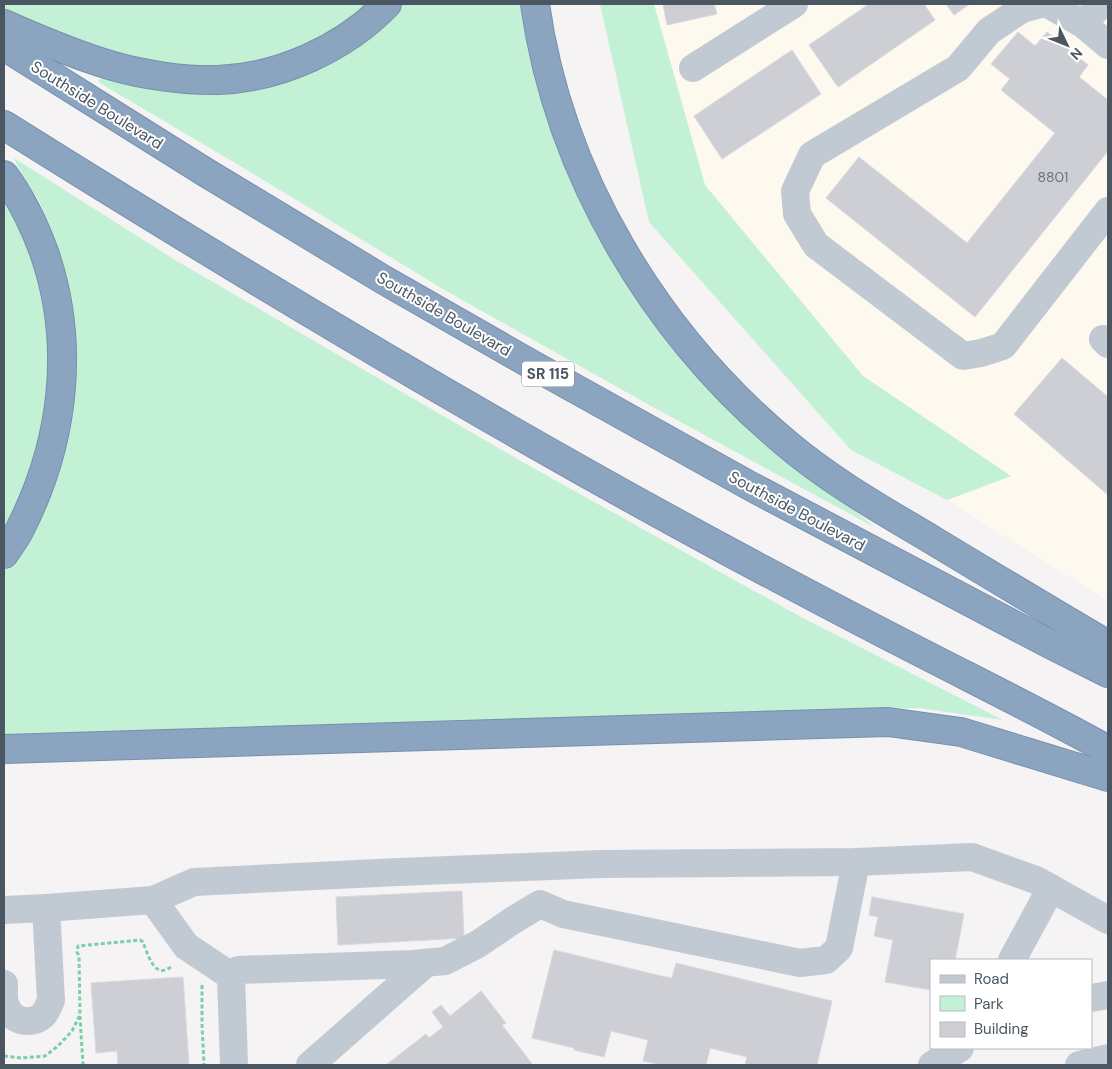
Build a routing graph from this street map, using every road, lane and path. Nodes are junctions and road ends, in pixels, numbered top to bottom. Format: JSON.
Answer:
{"nodes":[{"id":1,"x":387,"y":4,"type":"edge"},
{"id":2,"x":535,"y":4,"type":"edge"},
{"id":3,"x":794,"y":4,"type":"edge"},
{"id":4,"x":1041,"y":4,"type":"edge"},
{"id":5,"x":1048,"y":4,"type":"edge"},
{"id":6,"x":1101,"y":4,"type":"edge"},
{"id":7,"x":752,"y":16,"type":"edge"},
{"id":8,"x":4,"y":24,"type":"edge"},
{"id":9,"x":1083,"y":24,"type":"junction"},
{"id":10,"x":1108,"y":45,"type":"edge"},
{"id":11,"x":4,"y":46,"type":"edge"},
{"id":12,"x":693,"y":68,"type":"dead end"},
{"id":13,"x":4,"y":125,"type":"edge"},
{"id":14,"x":4,"y":175,"type":"edge"},
{"id":15,"x":1108,"y":212,"type":"edge"},
{"id":16,"x":4,"y":554,"type":"edge"},
{"id":17,"x":1108,"y":645,"type":"edge"},
{"id":18,"x":1108,"y":673,"type":"edge"},
{"id":19,"x":4,"y":749,"type":"edge"},
{"id":20,"x":1108,"y":750,"type":"edge"},
{"id":21,"x":1108,"y":777,"type":"edge"},
{"id":22,"x":856,"y":862,"type":"junction"},
{"id":23,"x":550,"y":866,"type":"junction"},
{"id":24,"x":1051,"y":888,"type":"junction"},
{"id":25,"x":153,"y":900,"type":"junction"},
{"id":26,"x":540,"y":904,"type":"junction"},
{"id":27,"x":46,"y":908,"type":"junction"},
{"id":28,"x":4,"y":910,"type":"edge"},
{"id":29,"x":1108,"y":920,"type":"edge"},
{"id":30,"x":1013,"y":959,"type":"edge"},
{"id":31,"x":426,"y":963,"type":"junction"},
{"id":32,"x":178,"y":964,"type":"dead end"},
{"id":33,"x":231,"y":976,"type":"junction"},
{"id":34,"x":198,"y":978,"type":"dead end"},
{"id":35,"x":4,"y":984,"type":"edge"},
{"id":36,"x":1108,"y":995,"type":"edge"},
{"id":37,"x":1092,"y":998,"type":"edge"},
{"id":38,"x":80,"y":1015,"type":"junction"},
{"id":39,"x":958,"y":1049,"type":"edge"},
{"id":40,"x":4,"y":1056,"type":"edge"},
{"id":41,"x":1108,"y":1058,"type":"edge"},
{"id":42,"x":83,"y":1065,"type":"edge"},
{"id":43,"x":204,"y":1065,"type":"edge"},
{"id":44,"x":234,"y":1065,"type":"edge"},
{"id":45,"x":310,"y":1065,"type":"edge"},
{"id":46,"x":932,"y":1065,"type":"edge"},
{"id":47,"x":1079,"y":1065,"type":"edge"}],
"edges":[{"from":1,"to":8,"type":"highway"},
{"from":2,"to":17,"type":"highway"},
{"from":3,"to":7,"type":"street"},
{"from":4,"to":15,"type":"street"},
{"from":5,"to":9,"type":"street"},
{"from":6,"to":9,"type":"street"},
{"from":7,"to":12,"type":"street"},
{"from":9,"to":10,"type":"street"},
{"from":11,"to":18,"type":"highway","name":"Southside Boulevard","number":"SR 115"},
{"from":13,"to":20,"type":"highway"},
{"from":14,"to":16,"type":"highway"},
{"from":19,"to":21,"type":"highway"},
{"from":22,"to":23,"type":"street"},
{"from":22,"to":24,"type":"street"},
{"from":22,"to":26,"type":"street"},
{"from":23,"to":25,"type":"street"},
{"from":23,"to":26,"type":"street"},
{"from":24,"to":29,"type":"street"},
{"from":24,"to":30,"type":"street"},
{"from":25,"to":27,"type":"street"},
{"from":25,"to":33,"type":"street"},
{"from":26,"to":31,"type":"street"},
{"from":27,"to":28,"type":"street"},
{"from":27,"to":35,"type":"street"},
{"from":31,"to":33,"type":"street"},
{"from":31,"to":45,"type":"street"},
{"from":32,"to":38,"type":"path"},
{"from":33,"to":44,"type":"street"},
{"from":34,"to":43,"type":"path"},
{"from":36,"to":37,"type":"street"},
{"from":38,"to":40,"type":"path"},
{"from":38,"to":42,"type":"path"},
{"from":39,"to":46,"type":"street"},
{"from":41,"to":47,"type":"street"}]}
